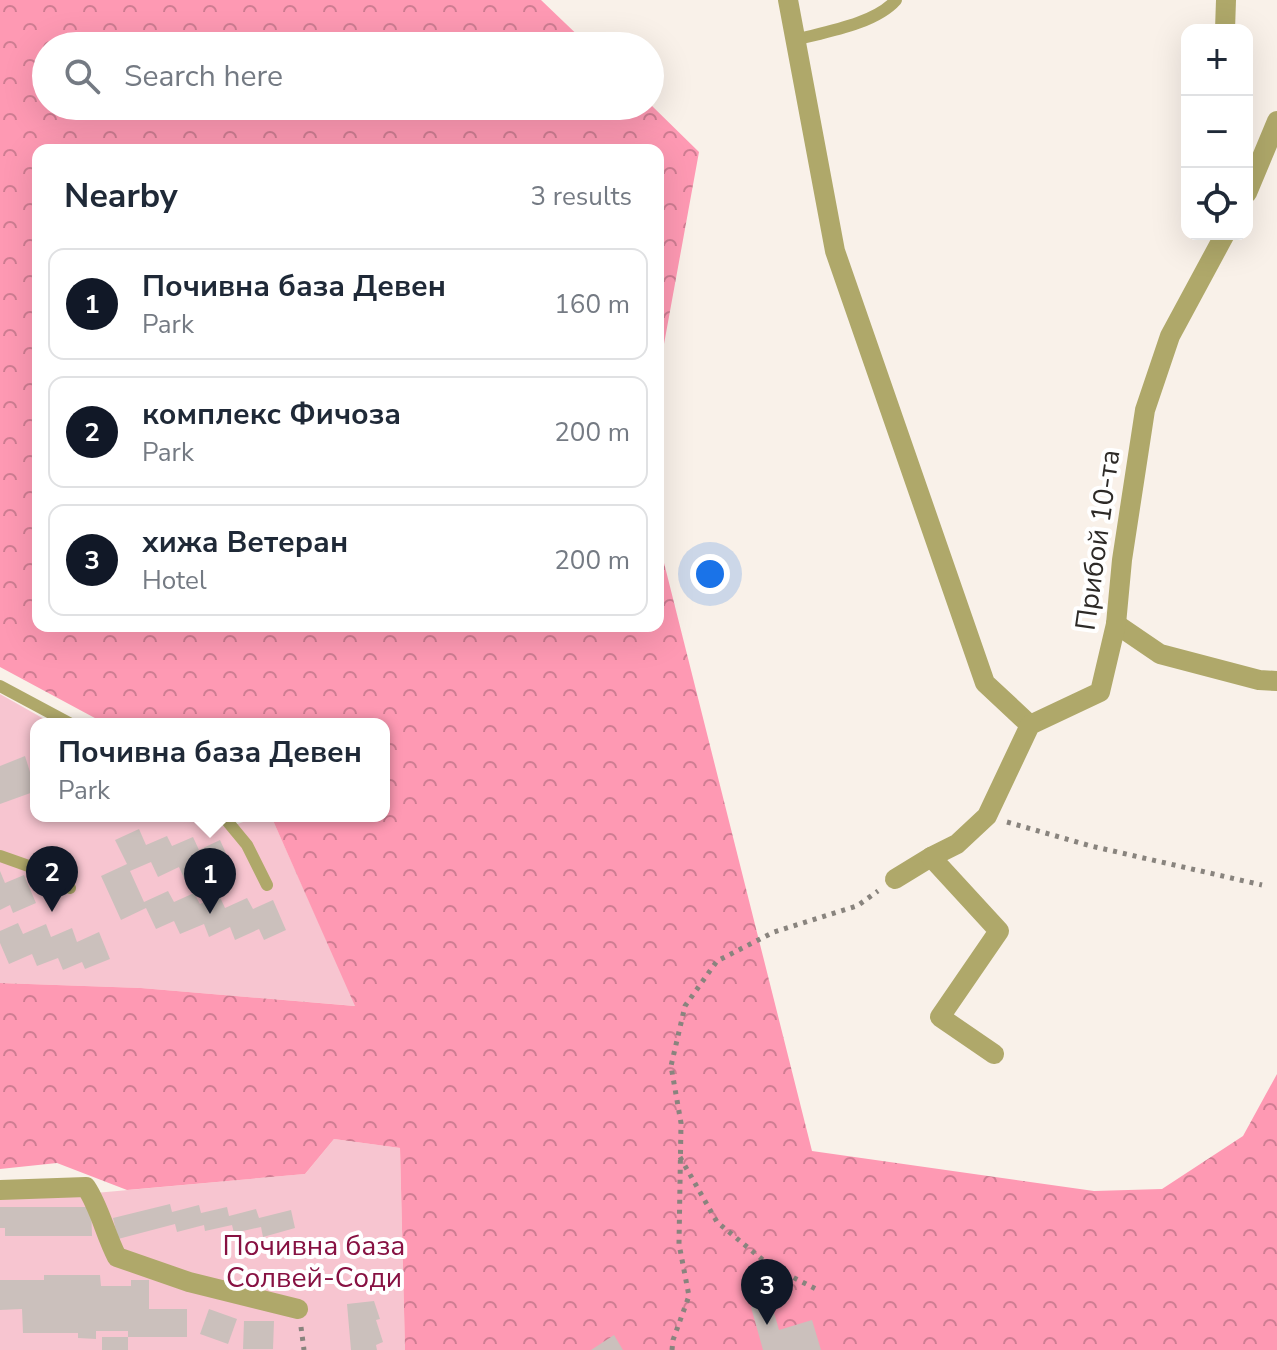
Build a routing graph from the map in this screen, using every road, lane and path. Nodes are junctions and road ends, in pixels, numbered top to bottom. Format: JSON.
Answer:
{"nodes":[{"id":1,"x":788,"y":0,"type":"edge"},
{"id":2,"x":896,"y":0,"type":"edge"},
{"id":3,"x":1226,"y":0,"type":"edge"},
{"id":4,"x":1225,"y":24,"type":"edge"},
{"id":5,"x":795,"y":40,"type":"junction"},
{"id":6,"x":1277,"y":121,"type":"edge"},
{"id":7,"x":1253,"y":179,"type":"edge"},
{"id":8,"x":1222,"y":240,"type":"edge"},
{"id":9,"x":1116,"y":624,"type":"junction"},
{"id":10,"x":1277,"y":681,"type":"edge"},
{"id":11,"x":0,"y":686,"type":"edge"},
{"id":12,"x":60,"y":718,"type":"edge"},
{"id":13,"x":1030,"y":725,"type":"junction"},
{"id":14,"x":987,"y":816,"type":"junction"},
{"id":15,"x":228,"y":822,"type":"edge"},
{"id":16,"x":0,"y":856,"type":"edge"},
{"id":17,"x":931,"y":857,"type":"junction"},
{"id":18,"x":895,"y":879,"type":"joint"},
{"id":19,"x":267,"y":885,"type":"dead end"},
{"id":20,"x":1262,"y":885,"type":"dead end"},
{"id":21,"x":70,"y":888,"type":"dead end"},
{"id":22,"x":994,"y":1054,"type":"dead end"},
{"id":23,"x":679,"y":1156,"type":"junction"},
{"id":24,"x":0,"y":1190,"type":"edge"},
{"id":25,"x":816,"y":1289,"type":"dead end"},
{"id":26,"x":298,"y":1309,"type":"dead end"},
{"id":27,"x":672,"y":1350,"type":"edge"}],
"edges":[{"from":1,"to":5,"type":"street"},
{"from":2,"to":5,"type":"lane"},
{"from":3,"to":4,"type":"street"},
{"from":5,"to":13,"type":"street"},
{"from":6,"to":7,"type":"street"},
{"from":8,"to":9,"type":"street","name":"Прибой 10-та"},
{"from":9,"to":10,"type":"street"},
{"from":9,"to":13,"type":"street","name":"Прибой 10-та"},
{"from":11,"to":12,"type":"lane"},
{"from":13,"to":14,"type":"street"},
{"from":14,"to":17,"type":"street"},
{"from":14,"to":20,"type":"path"},
{"from":15,"to":19,"type":"lane"},
{"from":16,"to":21,"type":"lane"},
{"from":17,"to":18,"type":"street"},
{"from":17,"to":22,"type":"street"},
{"from":18,"to":23,"type":"path"},
{"from":23,"to":25,"type":"path"},
{"from":23,"to":27,"type":"path"},
{"from":24,"to":26,"type":"street"}]}
